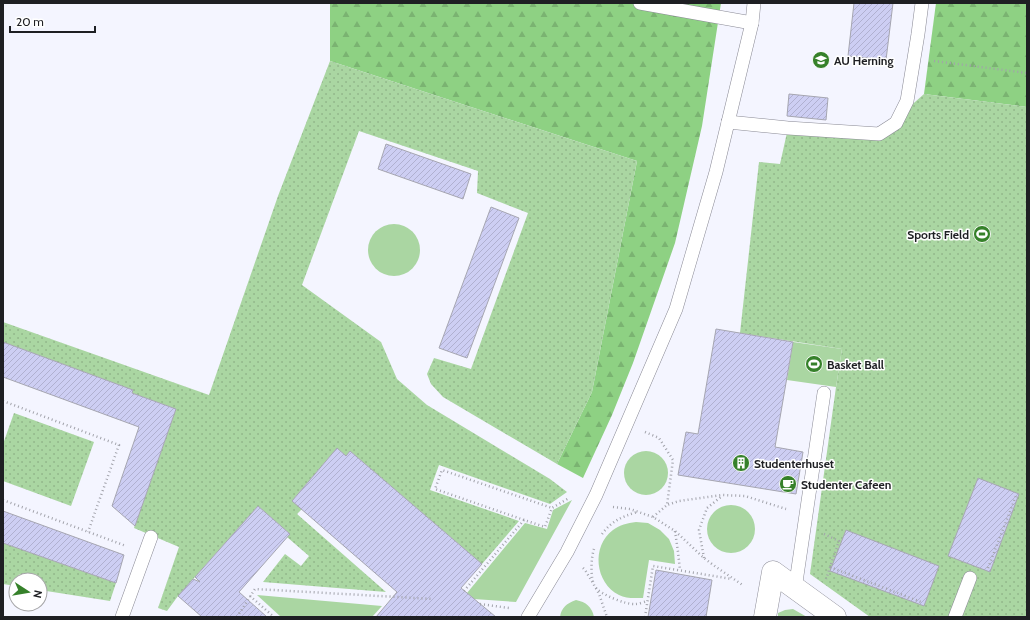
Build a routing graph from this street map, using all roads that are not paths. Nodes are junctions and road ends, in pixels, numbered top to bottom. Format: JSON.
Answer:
{"nodes":[{"id":1,"x":640,"y":3,"type":"edge"},
{"id":2,"x":754,"y":3,"type":"edge"},
{"id":3,"x":922,"y":3,"type":"edge"},
{"id":4,"x":752,"y":23,"type":"junction"},
{"id":5,"x":728,"y":122,"type":"junction"},
{"id":6,"x":824,"y":393,"type":"dead end"},
{"id":7,"x":150,"y":537,"type":"dead end"},
{"id":8,"x":970,"y":578,"type":"dead end"},
{"id":9,"x":796,"y":589,"type":"junction"},
{"id":10,"x":767,"y":610,"type":"edge"},
{"id":11,"x":530,"y":614,"type":"edge"},
{"id":12,"x":123,"y":617,"type":"edge"},
{"id":13,"x":835,"y":617,"type":"edge"},
{"id":14,"x":955,"y":617,"type":"edge"}],
"edges":[{"from":1,"to":4,"type":"lane"},
{"from":2,"to":4,"type":"lane"},
{"from":3,"to":5,"type":"lane"},
{"from":4,"to":5,"type":"lane"},
{"from":5,"to":11,"type":"lane"},
{"from":6,"to":9,"type":"lane"},
{"from":7,"to":12,"type":"lane"},
{"from":8,"to":14,"type":"lane"},
{"from":9,"to":10,"type":"street"},
{"from":9,"to":13,"type":"street"}]}
